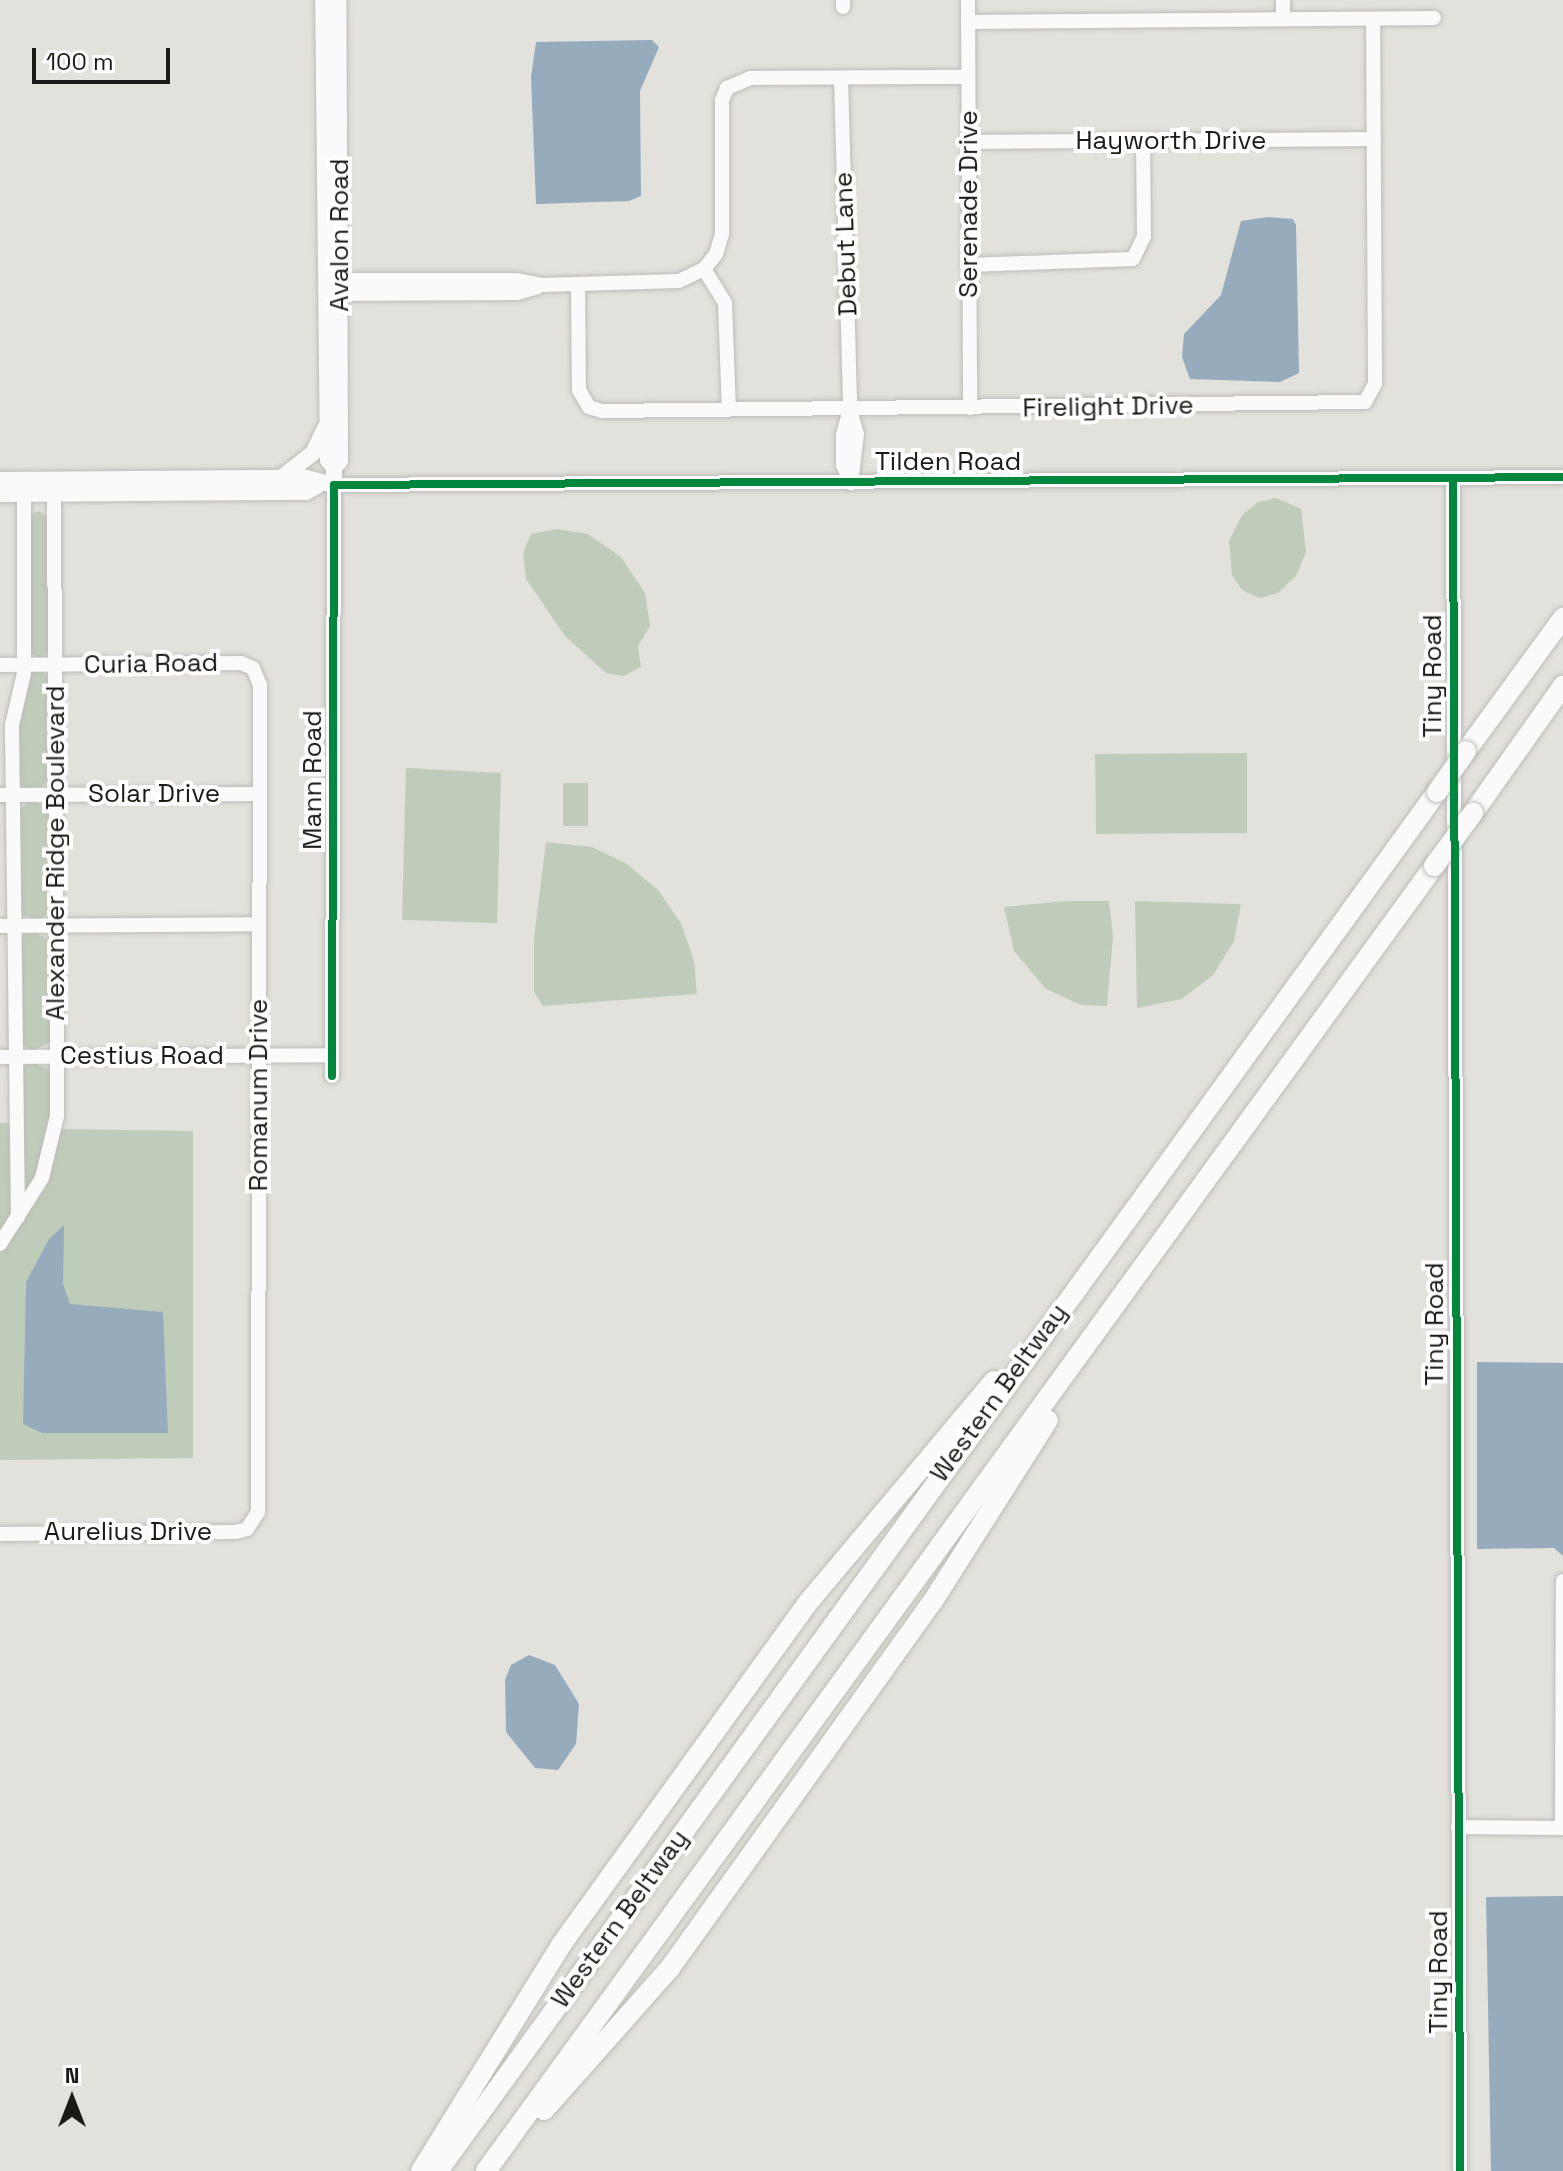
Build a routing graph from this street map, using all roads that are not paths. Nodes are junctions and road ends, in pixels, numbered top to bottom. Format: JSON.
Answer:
{"nodes":[{"id":1,"x":323,"y":0,"type":"edge"},
{"id":2,"x":338,"y":0,"type":"edge"},
{"id":3,"x":968,"y":0,"type":"edge"},
{"id":4,"x":1283,"y":0,"type":"edge"},
{"id":5,"x":1434,"y":18,"type":"dead end"},
{"id":6,"x":1283,"y":19,"type":"junction"},
{"id":7,"x":1373,"y":19,"type":"junction"},
{"id":8,"x":968,"y":22,"type":"junction"},
{"id":9,"x":968,"y":77,"type":"junction"},
{"id":10,"x":841,"y":78,"type":"junction"},
{"id":11,"x":1374,"y":139,"type":"junction"},
{"id":12,"x":1143,"y":141,"type":"junction"},
{"id":13,"x":968,"y":142,"type":"junction"},
{"id":14,"x":969,"y":265,"type":"junction"},
{"id":15,"x":704,"y":269,"type":"junction"},
{"id":16,"x":578,"y":285,"type":"junction"},
{"id":17,"x":333,"y":287,"type":"junction"},
{"id":18,"x":970,"y":408,"type":"junction"},
{"id":19,"x":729,"y":410,"type":"junction"},
{"id":20,"x":850,"y":410,"type":"junction"},
{"id":21,"x":327,"y":419,"type":"junction"},
{"id":22,"x":334,"y":467,"type":"junction"},
{"id":23,"x":1563,"y":477,"type":"edge"},
{"id":24,"x":280,"y":478,"type":"junction"},
{"id":25,"x":1453,"y":478,"type":"junction"},
{"id":26,"x":0,"y":480,"type":"edge"},
{"id":27,"x":851,"y":483,"type":"junction"},
{"id":28,"x":326,"y":485,"type":"junction"},
{"id":29,"x":24,"y":487,"type":"junction"},
{"id":30,"x":54,"y":487,"type":"junction"},
{"id":31,"x":0,"y":494,"type":"edge"},
{"id":32,"x":1563,"y":618,"type":"edge"},
{"id":33,"x":0,"y":665,"type":"edge"},
{"id":34,"x":25,"y":665,"type":"junction"},
{"id":35,"x":54,"y":665,"type":"junction"},
{"id":36,"x":253,"y":668,"type":"joint"},
{"id":37,"x":1563,"y":686,"type":"edge"},
{"id":38,"x":260,"y":794,"type":"junction"},
{"id":39,"x":6,"y":795,"type":"edge"},
{"id":40,"x":55,"y":795,"type":"junction"},
{"id":41,"x":259,"y":924,"type":"junction"},
{"id":42,"x":6,"y":927,"type":"edge"},
{"id":43,"x":56,"y":927,"type":"junction"},
{"id":44,"x":259,"y":1055,"type":"junction"},
{"id":45,"x":332,"y":1055,"type":"junction"},
{"id":46,"x":7,"y":1057,"type":"edge"},
{"id":47,"x":57,"y":1057,"type":"junction"},
{"id":48,"x":332,"y":1076,"type":"dead end"},
{"id":49,"x":18,"y":1217,"type":"junction"},
{"id":50,"x":0,"y":1244,"type":"edge"},
{"id":51,"x":1075,"y":1287,"type":"junction"},
{"id":52,"x":1120,"y":1301,"type":"junction"},
{"id":53,"x":253,"y":1523,"type":"joint"},
{"id":54,"x":0,"y":1534,"type":"edge"},
{"id":55,"x":1563,"y":1581,"type":"edge"},
{"id":56,"x":1458,"y":1827,"type":"junction"},
{"id":57,"x":1562,"y":1828,"type":"edge"},
{"id":58,"x":421,"y":2171,"type":"edge"},
{"id":59,"x":438,"y":2171,"type":"edge"},
{"id":60,"x":486,"y":2171,"type":"edge"},
{"id":61,"x":1460,"y":2171,"type":"edge"}],
"edges":[{"from":1,"to":17,"type":"main road","name":"Avalon Road"},
{"from":2,"to":17,"type":"main road","name":"Avalon Road"},
{"from":3,"to":8,"type":"street","name":"Serenade Drive"},
{"from":4,"to":6,"type":"street"},
{"from":5,"to":7,"type":"street"},
{"from":6,"to":7,"type":"street"},
{"from":6,"to":8,"type":"street"},
{"from":7,"to":11,"type":"street","name":"Firelight Drive"},
{"from":8,"to":9,"type":"street","name":"Serenade Drive"},
{"from":9,"to":10,"type":"street"},
{"from":9,"to":13,"type":"street","name":"Serenade Drive"},
{"from":10,"to":15,"type":"street"},
{"from":10,"to":20,"type":"street","name":"Debut Lane"},
{"from":11,"to":12,"type":"street","name":"Hayworth Drive"},
{"from":11,"to":18,"type":"street","name":"Firelight Drive"},
{"from":12,"to":13,"type":"street","name":"Hayworth Drive"},
{"from":12,"to":14,"type":"street"},
{"from":13,"to":14,"type":"street","name":"Serenade Drive"},
{"from":14,"to":18,"type":"street","name":"Serenade Drive"},
{"from":15,"to":16,"type":"street"},
{"from":15,"to":19,"type":"street"},
{"from":16,"to":17,"type":"street"},
{"from":16,"to":19,"type":"street","name":"Firelight Drive"},
{"from":17,"to":21,"type":"main road","name":"Avalon Road"},
{"from":17,"to":22,"type":"main road","name":"Avalon Road"},
{"from":18,"to":20,"type":"street","name":"Firelight Drive"},
{"from":19,"to":20,"type":"street","name":"Firelight Drive"},
{"from":20,"to":27,"type":"street","name":"Debut Lane"},
{"from":21,"to":22,"type":"main road","name":"Avalon Road"},
{"from":21,"to":24,"type":"main road"},
{"from":22,"to":28,"type":"main road","name":"Avalon Road"},
{"from":23,"to":25,"type":"street","name":"Tilden Road"},
{"from":24,"to":28,"type":"main road"},
{"from":24,"to":30,"type":"main road"},
{"from":25,"to":27,"type":"street","name":"Tilden Road"},
{"from":25,"to":56,"type":"street","name":"Tiny Road"},
{"from":26,"to":29,"type":"main road"},
{"from":27,"to":28,"type":"street","name":"Tilden Road"},
{"from":28,"to":30,"type":"main road"},
{"from":28,"to":45,"type":"street","name":"Mann Road"},
{"from":29,"to":30,"type":"main road"},
{"from":29,"to":31,"type":"main road"},
{"from":29,"to":34,"type":"street","name":"Alexander Ridge Boulevard"},
{"from":30,"to":35,"type":"street","name":"Alexander Ridge Boulevard"},
{"from":32,"to":51,"type":"highway","name":"Western Beltway","bridge":true},
{"from":33,"to":34,"type":"street","name":"Curia Road"},
{"from":34,"to":35,"type":"street","name":"Curia Road"},
{"from":34,"to":39,"type":"street","name":"Alexander Ridge Boulevard"},
{"from":35,"to":36,"type":"street","name":"Curia Road"},
{"from":35,"to":40,"type":"street","name":"Alexander Ridge Boulevard"},
{"from":36,"to":38,"type":"street","name":"Romanum Drive"},
{"from":37,"to":52,"type":"highway","name":"Western Beltway","bridge":true},
{"from":38,"to":40,"type":"street","name":"Solar Drive"},
{"from":38,"to":41,"type":"street","name":"Romanum Drive"},
{"from":39,"to":40,"type":"street","name":"Solar Drive"},
{"from":39,"to":42,"type":"street","name":"Alexander Ridge Boulevard"},
{"from":40,"to":43,"type":"street","name":"Alexander Ridge Boulevard"},
{"from":41,"to":43,"type":"street"},
{"from":41,"to":44,"type":"street","name":"Romanum Drive"},
{"from":42,"to":43,"type":"street"},
{"from":42,"to":46,"type":"street","name":"Alexander Ridge Boulevard"},
{"from":43,"to":47,"type":"street","name":"Alexander Ridge Boulevard"},
{"from":44,"to":45,"type":"street","name":"Cestius Road"},
{"from":44,"to":47,"type":"street","name":"Cestius Road"},
{"from":44,"to":53,"type":"street","name":"Romanum Drive"},
{"from":45,"to":48,"type":"street","name":"Mann Road"},
{"from":46,"to":47,"type":"street","name":"Cestius Road"},
{"from":46,"to":49,"type":"street","name":"Alexander Ridge Boulevard"},
{"from":47,"to":49,"type":"street","name":"Alexander Ridge Boulevard"},
{"from":49,"to":50,"type":"street","name":"Alexander Ridge Boulevard"},
{"from":51,"to":58,"type":"highway"},
{"from":51,"to":59,"type":"highway","name":"Western Beltway"},
{"from":52,"to":60,"type":"highway","name":"Western Beltway"},
{"from":52,"to":60,"type":"highway"},
{"from":53,"to":54,"type":"street","name":"Aurelius Drive"},
{"from":55,"to":57,"type":"street"},
{"from":56,"to":57,"type":"street"},
{"from":56,"to":61,"type":"street","name":"Tiny Road"}]}
